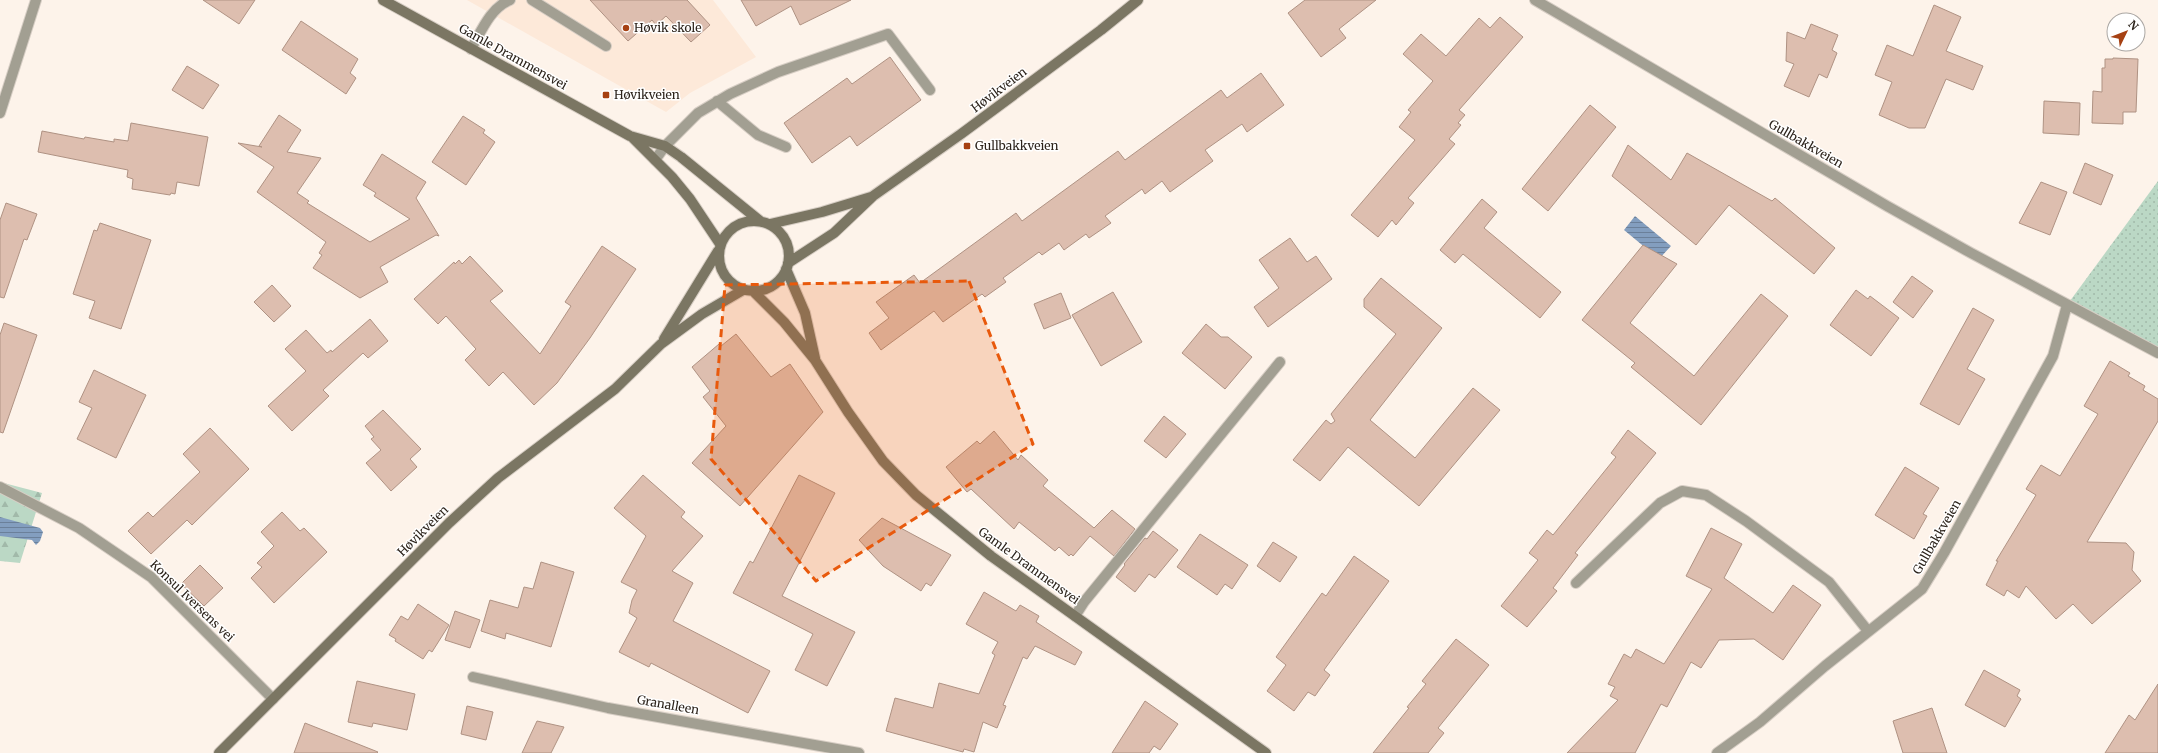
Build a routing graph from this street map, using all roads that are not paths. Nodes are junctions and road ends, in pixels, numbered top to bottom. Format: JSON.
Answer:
{"nodes":[{"id":1,"x":36,"y":0,"type":"edge"},
{"id":2,"x":383,"y":0,"type":"edge"},
{"id":3,"x":510,"y":0,"type":"edge"},
{"id":4,"x":532,"y":0,"type":"edge"},
{"id":5,"x":1138,"y":0,"type":"edge"},
{"id":6,"x":1535,"y":0,"type":"edge"},
{"id":7,"x":606,"y":46,"type":"dead end"},
{"id":8,"x":471,"y":49,"type":"junction"},
{"id":9,"x":930,"y":90,"type":"dead end"},
{"id":10,"x":718,"y":101,"type":"junction"},
{"id":11,"x":0,"y":113,"type":"edge"},
{"id":12,"x":630,"y":136,"type":"junction"},
{"id":13,"x":665,"y":146,"type":"junction"},
{"id":14,"x":786,"y":147,"type":"dead end"},
{"id":15,"x":655,"y":160,"type":"junction"},
{"id":16,"x":872,"y":196,"type":"junction"},
{"id":17,"x":760,"y":221,"type":"junction"},
{"id":18,"x":770,"y":224,"type":"junction"},
{"id":19,"x":719,"y":247,"type":"junction"},
{"id":20,"x":787,"y":266,"type":"junction"},
{"id":21,"x":748,"y":290,"type":"junction"},
{"id":22,"x":2067,"y":305,"type":"junction"},
{"id":23,"x":661,"y":344,"type":"junction"},
{"id":24,"x":2158,"y":354,"type":"edge"},
{"id":25,"x":815,"y":360,"type":"junction"},
{"id":26,"x":1280,"y":362,"type":"dead end"},
{"id":27,"x":0,"y":486,"type":"edge"},
{"id":28,"x":1576,"y":583,"type":"dead end"},
{"id":29,"x":1075,"y":616,"type":"junction"},
{"id":30,"x":1868,"y":631,"type":"junction"},
{"id":31,"x":473,"y":677,"type":"dead end"},
{"id":32,"x":273,"y":699,"type":"junction"},
{"id":33,"x":219,"y":753,"type":"edge"},
{"id":34,"x":859,"y":753,"type":"edge"},
{"id":35,"x":1266,"y":753,"type":"edge"},
{"id":36,"x":1717,"y":753,"type":"edge"}],
"edges":[{"from":1,"to":11,"type":"street"},
{"from":2,"to":8,"type":"main road","name":"Gamle Drammensvei"},
{"from":3,"to":8,"type":"street"},
{"from":4,"to":7,"type":"street"},
{"from":5,"to":16,"type":"main road","name":"Høvikveien"},
{"from":6,"to":22,"type":"street","name":"Gullbakkveien"},
{"from":8,"to":12,"type":"main road","name":"Gamle Drammensvei"},
{"from":9,"to":10,"type":"street"},
{"from":10,"to":13,"type":"street"},
{"from":10,"to":14,"type":"street"},
{"from":12,"to":13,"type":"main road","name":"Gamle Drammensvei"},
{"from":12,"to":15,"type":"main road","name":"Gamle Drammensvei"},
{"from":13,"to":15,"type":"street"},
{"from":13,"to":17,"type":"main road","name":"Gamle Drammensvei"},
{"from":15,"to":19,"type":"main road","name":"Gamle Drammensvei"},
{"from":16,"to":18,"type":"main road","name":"Høvikveien"},
{"from":16,"to":20,"type":"main road","name":"Høvikveien"},
{"from":17,"to":18,"type":"main road"},
{"from":17,"to":19,"type":"main road"},
{"from":18,"to":20,"type":"main road"},
{"from":19,"to":21,"type":"main road"},
{"from":19,"to":23,"type":"main road","name":"Høvikveien"},
{"from":20,"to":21,"type":"main road"},
{"from":20,"to":25,"type":"main road","name":"Gamle Drammensvei"},
{"from":21,"to":23,"type":"main road","name":"Høvikveien"},
{"from":21,"to":25,"type":"main road","name":"Gamle Drammensvei"},
{"from":22,"to":24,"type":"street","name":"Gullbakkveien"},
{"from":22,"to":30,"type":"street","name":"Gullbakkveien"},
{"from":23,"to":32,"type":"main road","name":"Høvikveien"},
{"from":25,"to":29,"type":"main road","name":"Gamle Drammensvei"},
{"from":26,"to":29,"type":"street"},
{"from":27,"to":32,"type":"street","name":"Konsul Iversens vei"},
{"from":28,"to":30,"type":"street"},
{"from":29,"to":35,"type":"main road","name":"Gamle Drammensvei"},
{"from":30,"to":36,"type":"street","name":"Gullbakkveien"},
{"from":31,"to":34,"type":"street","name":"Granalleen"},
{"from":32,"to":33,"type":"main road","name":"Høvikveien"}]}
